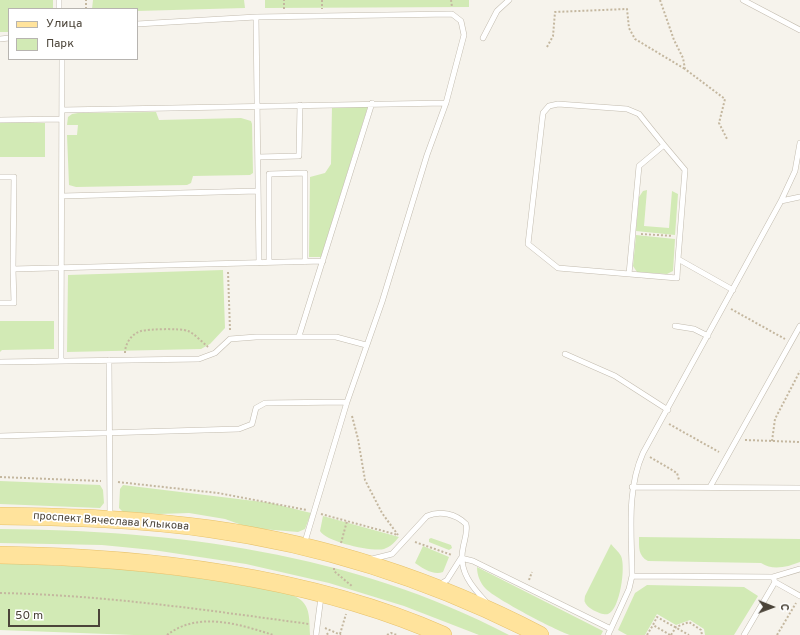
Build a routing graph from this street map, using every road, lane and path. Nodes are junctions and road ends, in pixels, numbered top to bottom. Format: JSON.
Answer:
{"nodes":[{"id":1,"x":509,"y":0,"type":"edge"},
{"id":2,"x":660,"y":0,"type":"edge"},
{"id":3,"x":743,"y":0,"type":"edge"},
{"id":4,"x":256,"y":17,"type":"junction"},
{"id":5,"x":138,"y":24,"type":"edge"},
{"id":6,"x":800,"y":30,"type":"edge"},
{"id":7,"x":483,"y":38,"type":"dead end"},
{"id":8,"x":547,"y":47,"type":"dead end"},
{"id":9,"x":62,"y":60,"type":"edge"},
{"id":10,"x":685,"y":69,"type":"junction"},
{"id":11,"x":372,"y":103,"type":"junction"},
{"id":12,"x":446,"y":103,"type":"junction"},
{"id":13,"x":300,"y":105,"type":"junction"},
{"id":14,"x":257,"y":106,"type":"junction"},
{"id":15,"x":62,"y":110,"type":"junction"},
{"id":16,"x":62,"y":119,"type":"junction"},
{"id":17,"x":0,"y":120,"type":"edge"},
{"id":18,"x":727,"y":138,"type":"dead end"},
{"id":19,"x":800,"y":144,"type":"edge"},
{"id":20,"x":664,"y":145,"type":"junction"},
{"id":21,"x":258,"y":157,"type":"junction"},
{"id":22,"x":0,"y":178,"type":"edge"},
{"id":23,"x":258,"y":191,"type":"junction"},
{"id":24,"x":62,"y":196,"type":"junction"},
{"id":25,"x":800,"y":197,"type":"edge"},
{"id":26,"x":782,"y":202,"type":"junction"},
{"id":27,"x":633,"y":233,"type":"junction"},
{"id":28,"x":680,"y":237,"type":"junction"},
{"id":29,"x":678,"y":259,"type":"junction"},
{"id":30,"x":323,"y":261,"type":"junction"},
{"id":31,"x":269,"y":262,"type":"junction"},
{"id":32,"x":305,"y":262,"type":"junction"},
{"id":33,"x":259,"y":263,"type":"junction"},
{"id":34,"x":228,"y":264,"type":"junction"},
{"id":35,"x":61,"y":268,"type":"junction"},
{"id":36,"x":14,"y":269,"type":"junction"},
{"id":37,"x":630,"y":274,"type":"junction"},
{"id":38,"x":733,"y":290,"type":"junction"},
{"id":39,"x":0,"y":303,"type":"edge"},
{"id":40,"x":725,"y":305,"type":"junction"},
{"id":41,"x":675,"y":326,"type":"dead end"},
{"id":42,"x":800,"y":326,"type":"edge"},
{"id":43,"x":299,"y":336,"type":"junction"},
{"id":44,"x":708,"y":336,"type":"junction"},
{"id":45,"x":230,"y":339,"type":"junction"},
{"id":46,"x":791,"y":342,"type":"junction"},
{"id":47,"x":366,"y":346,"type":"junction"},
{"id":48,"x":215,"y":353,"type":"junction"},
{"id":49,"x":565,"y":354,"type":"dead end"},
{"id":50,"x":109,"y":360,"type":"junction"},
{"id":51,"x":125,"y":360,"type":"junction"},
{"id":52,"x":61,"y":361,"type":"junction"},
{"id":53,"x":0,"y":362,"type":"edge"},
{"id":54,"x":800,"y":371,"type":"edge"},
{"id":55,"x":347,"y":402,"type":"junction"},
{"id":56,"x":668,"y":410,"type":"junction"},
{"id":57,"x":661,"y":420,"type":"junction"},
{"id":58,"x":110,"y":433,"type":"junction"},
{"id":59,"x":0,"y":436,"type":"edge"},
{"id":60,"x":737,"y":440,"type":"junction"},
{"id":61,"x":772,"y":441,"type":"junction"},
{"id":62,"x":800,"y":442,"type":"edge"},
{"id":63,"x":642,"y":453,"type":"junction"},
{"id":64,"x":727,"y":457,"type":"junction"},
{"id":65,"x":0,"y":477,"type":"edge"},
{"id":66,"x":110,"y":482,"type":"junction"},
{"id":67,"x":632,"y":486,"type":"junction"},
{"id":68,"x":680,"y":487,"type":"junction"},
{"id":69,"x":710,"y":487,"type":"junction"},
{"id":70,"x":800,"y":488,"type":"edge"},
{"id":71,"x":314,"y":512,"type":"junction"},
{"id":72,"x":0,"y":516,"type":"edge"},
{"id":73,"x":110,"y":519,"type":"junction"},
{"id":74,"x":347,"y":521,"type":"junction"},
{"id":75,"x":406,"y":538,"type":"junction"},
{"id":76,"x":304,"y":547,"type":"junction"},
{"id":77,"x":0,"y":555,"type":"edge"},
{"id":78,"x":338,"y":556,"type":"junction"},
{"id":79,"x":461,"y":558,"type":"junction"},
{"id":80,"x":355,"y":560,"type":"junction"},
{"id":81,"x":800,"y":569,"type":"edge"},
{"id":82,"x":632,"y":576,"type":"junction"},
{"id":83,"x":774,"y":580,"type":"junction"},
{"id":84,"x":435,"y":588,"type":"junction"},
{"id":85,"x":0,"y":593,"type":"edge"},
{"id":86,"x":322,"y":594,"type":"junction"},
{"id":87,"x":800,"y":596,"type":"edge"},
{"id":88,"x":349,"y":602,"type":"junction"},
{"id":89,"x":800,"y":602,"type":"edge"},
{"id":90,"x":505,"y":617,"type":"junction"},
{"id":91,"x":317,"y":625,"type":"junction"},
{"id":92,"x":653,"y":625,"type":"junction"},
{"id":93,"x":676,"y":627,"type":"junction"},
{"id":94,"x":611,"y":629,"type":"junction"},
{"id":95,"x":167,"y":635,"type":"edge"},
{"id":96,"x":273,"y":635,"type":"edge"},
{"id":97,"x":316,"y":635,"type":"edge"},
{"id":98,"x":341,"y":635,"type":"edge"},
{"id":99,"x":387,"y":635,"type":"edge"},
{"id":100,"x":397,"y":635,"type":"edge"},
{"id":101,"x":443,"y":635,"type":"edge"},
{"id":102,"x":540,"y":635,"type":"edge"},
{"id":103,"x":608,"y":635,"type":"edge"},
{"id":104,"x":647,"y":635,"type":"edge"},
{"id":105,"x":671,"y":635,"type":"edge"},
{"id":106,"x":689,"y":635,"type":"edge"},
{"id":107,"x":702,"y":635,"type":"edge"},
{"id":108,"x":744,"y":635,"type":"edge"},
{"id":109,"x":777,"y":635,"type":"edge"}],
"edges":[{"from":1,"to":7,"type":"lane"},
{"from":2,"to":10,"type":"path"},
{"from":3,"to":6,"type":"lane"},
{"from":4,"to":5,"type":"lane"},
{"from":4,"to":12,"type":"lane"},
{"from":4,"to":14,"type":"lane"},
{"from":8,"to":10,"type":"path"},
{"from":9,"to":15,"type":"lane"},
{"from":10,"to":18,"type":"path"},
{"from":11,"to":12,"type":"lane"},
{"from":11,"to":13,"type":"lane"},
{"from":11,"to":30,"type":"lane"},
{"from":12,"to":47,"type":"lane"},
{"from":13,"to":14,"type":"lane"},
{"from":13,"to":21,"type":"lane"},
{"from":14,"to":15,"type":"lane"},
{"from":14,"to":21,"type":"lane"},
{"from":15,"to":16,"type":"lane"},
{"from":16,"to":17,"type":"lane"},
{"from":16,"to":24,"type":"lane"},
{"from":19,"to":26,"type":"lane"},
{"from":20,"to":27,"type":"lane"},
{"from":20,"to":28,"type":"lane"},
{"from":20,"to":37,"type":"lane"},
{"from":21,"to":23,"type":"lane"},
{"from":22,"to":36,"type":"lane"},
{"from":23,"to":24,"type":"lane"},
{"from":23,"to":33,"type":"lane"},
{"from":24,"to":35,"type":"lane"},
{"from":25,"to":26,"type":"lane"},
{"from":26,"to":38,"type":"lane"},
{"from":27,"to":28,"type":"path"},
{"from":27,"to":37,"type":"lane"},
{"from":28,"to":29,"type":"lane"},
{"from":29,"to":37,"type":"lane"},
{"from":29,"to":38,"type":"lane"},
{"from":30,"to":32,"type":"lane"},
{"from":30,"to":43,"type":"lane"},
{"from":31,"to":32,"type":"lane"},
{"from":31,"to":32,"type":"lane"},
{"from":31,"to":33,"type":"lane"},
{"from":33,"to":34,"type":"lane"},
{"from":34,"to":35,"type":"lane"},
{"from":34,"to":45,"type":"path"},
{"from":35,"to":36,"type":"lane"},
{"from":35,"to":52,"type":"lane"},
{"from":36,"to":39,"type":"lane"},
{"from":38,"to":40,"type":"lane"},
{"from":40,"to":44,"type":"lane"},
{"from":40,"to":46,"type":"path"},
{"from":41,"to":44,"type":"lane"},
{"from":42,"to":46,"type":"lane"},
{"from":43,"to":45,"type":"lane"},
{"from":43,"to":47,"type":"lane"},
{"from":44,"to":56,"type":"lane"},
{"from":45,"to":48,"type":"lane"},
{"from":46,"to":60,"type":"lane"},
{"from":47,"to":55,"type":"lane"},
{"from":48,"to":51,"type":"lane"},
{"from":48,"to":51,"type":"path"},
{"from":49,"to":56,"type":"lane"},
{"from":50,"to":51,"type":"lane"},
{"from":50,"to":52,"type":"lane"},
{"from":50,"to":58,"type":"lane"},
{"from":52,"to":53,"type":"lane"},
{"from":54,"to":61,"type":"path"},
{"from":55,"to":58,"type":"lane"},
{"from":55,"to":71,"type":"lane"},
{"from":55,"to":74,"type":"path"},
{"from":56,"to":57,"type":"lane"},
{"from":57,"to":63,"type":"lane"},
{"from":57,"to":64,"type":"path"},
{"from":58,"to":59,"type":"lane"},
{"from":58,"to":66,"type":"lane"},
{"from":60,"to":61,"type":"path"},
{"from":60,"to":64,"type":"lane"},
{"from":61,"to":62,"type":"path"},
{"from":63,"to":67,"type":"lane"},
{"from":63,"to":68,"type":"path"},
{"from":64,"to":69,"type":"lane"},
{"from":65,"to":66,"type":"path"},
{"from":66,"to":71,"type":"path"},
{"from":66,"to":73,"type":"lane"},
{"from":67,"to":68,"type":"lane"},
{"from":67,"to":82,"type":"lane"},
{"from":68,"to":69,"type":"lane"},
{"from":69,"to":70,"type":"lane"},
{"from":71,"to":74,"type":"path"},
{"from":71,"to":76,"type":"lane"},
{"from":72,"to":73,"type":"main road","name":"проспект Вячеслава Клыкова"},
{"from":73,"to":76,"type":"main road","name":"проспект Вячеслава Клыкова"},
{"from":74,"to":78,"type":"path"},
{"from":75,"to":79,"type":"path"},
{"from":75,"to":79,"type":"lane"},
{"from":75,"to":80,"type":"lane"},
{"from":76,"to":78,"type":"main road","name":"проспект Вячеслава Клыкова"},
{"from":77,"to":86,"type":"main road"},
{"from":78,"to":80,"type":"main road","name":"проспект Вячеслава Клыкова"},
{"from":78,"to":88,"type":"path"},
{"from":79,"to":84,"type":"lane"},
{"from":79,"to":90,"type":"lane"},
{"from":79,"to":94,"type":"lane"},
{"from":80,"to":84,"type":"main road","name":"проспект Вячеслава Клыкова"},
{"from":81,"to":83,"type":"lane"},
{"from":82,"to":83,"type":"lane"},
{"from":82,"to":94,"type":"lane"},
{"from":83,"to":87,"type":"lane"},
{"from":83,"to":108,"type":"lane"},
{"from":84,"to":90,"type":"main road","name":"проспект Вячеслава Клыкова"},
{"from":85,"to":91,"type":"path"},
{"from":86,"to":88,"type":"main road"},
{"from":86,"to":91,"type":"lane"},
{"from":88,"to":98,"type":"path"},
{"from":88,"to":101,"type":"main road"},
{"from":89,"to":109,"type":"path"},
{"from":90,"to":102,"type":"main road","name":"проспект Вячеслава Клыкова"},
{"from":91,"to":97,"type":"lane"},
{"from":91,"to":98,"type":"path"},
{"from":92,"to":93,"type":"path"},
{"from":92,"to":104,"type":"path"},
{"from":92,"to":105,"type":"path"},
{"from":93,"to":105,"type":"path"},
{"from":93,"to":106,"type":"path"},
{"from":93,"to":107,"type":"path"},
{"from":94,"to":103,"type":"lane"},
{"from":95,"to":96,"type":"path"},
{"from":99,"to":100,"type":"path"}]}
